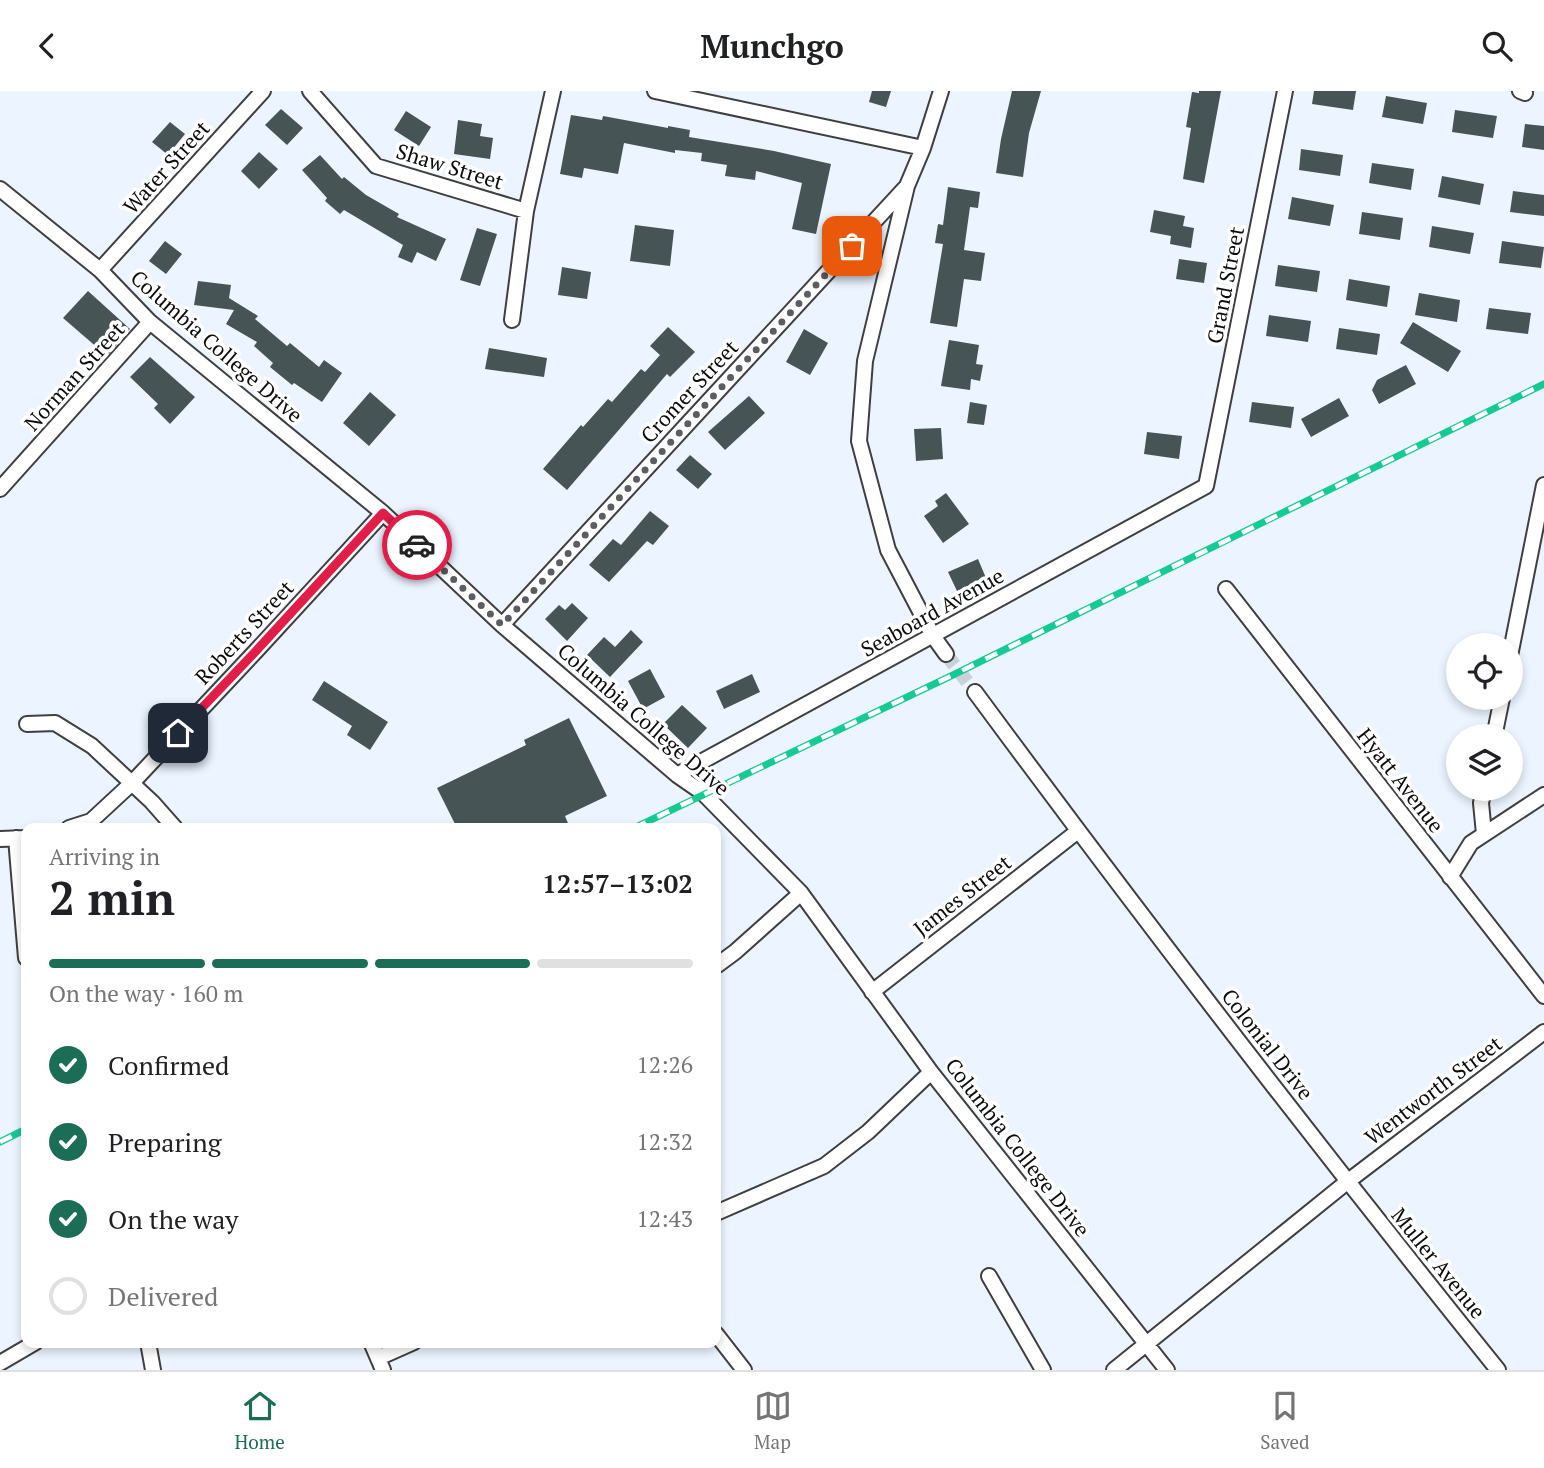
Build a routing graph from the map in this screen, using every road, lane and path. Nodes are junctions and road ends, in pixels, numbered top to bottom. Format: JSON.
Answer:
{"nodes":[{"id":1,"x":263,"y":91,"type":"edge"},
{"id":2,"x":310,"y":91,"type":"edge"},
{"id":3,"x":553,"y":91,"type":"edge"},
{"id":4,"x":654,"y":91,"type":"edge"},
{"id":5,"x":941,"y":91,"type":"edge"},
{"id":6,"x":1285,"y":91,"type":"edge"},
{"id":7,"x":923,"y":148,"type":"junction"},
{"id":8,"x":907,"y":186,"type":"junction"},
{"id":9,"x":0,"y":189,"type":"edge"},
{"id":10,"x":526,"y":211,"type":"junction"},
{"id":11,"x":100,"y":271,"type":"junction"},
{"id":12,"x":512,"y":320,"type":"dead end"},
{"id":13,"x":150,"y":322,"type":"junction"},
{"id":14,"x":1544,"y":485,"type":"edge"},
{"id":15,"x":1206,"y":487,"type":"joint"},
{"id":16,"x":0,"y":489,"type":"edge"},
{"id":17,"x":383,"y":513,"type":"junction"},
{"id":18,"x":1226,"y":589,"type":"dead end"},
{"id":19,"x":502,"y":625,"type":"junction"},
{"id":20,"x":1515,"y":633,"type":"edge"},
{"id":21,"x":933,"y":636,"type":"junction"},
{"id":22,"x":946,"y":654,"type":"tunnel mouth"},
{"id":23,"x":975,"y":692,"type":"tunnel mouth"},
{"id":24,"x":26,"y":724,"type":"dead end"},
{"id":25,"x":677,"y":775,"type":"junction"},
{"id":26,"x":132,"y":783,"type":"junction"},
{"id":27,"x":1544,"y":795,"type":"edge"},
{"id":28,"x":1481,"y":801,"type":"edge"},
{"id":29,"x":84,"y":823,"type":"edge"},
{"id":30,"x":170,"y":823,"type":"edge"},
{"id":31,"x":1078,"y":831,"type":"junction"},
{"id":32,"x":1484,"y":834,"type":"junction"},
{"id":33,"x":21,"y":838,"type":"edge"},
{"id":34,"x":0,"y":839,"type":"edge"},
{"id":35,"x":1450,"y":877,"type":"junction"},
{"id":36,"x":801,"y":894,"type":"junction"},
{"id":37,"x":721,"y":962,"type":"edge"},
{"id":38,"x":872,"y":992,"type":"junction"},
{"id":39,"x":1544,"y":996,"type":"edge"},
{"id":40,"x":1544,"y":1032,"type":"edge"},
{"id":41,"x":931,"y":1072,"type":"junction"},
{"id":42,"x":1348,"y":1182,"type":"junction"},
{"id":43,"x":721,"y":1211,"type":"edge"},
{"id":44,"x":989,"y":1276,"type":"dead end"},
{"id":45,"x":721,"y":1340,"type":"edge"},
{"id":46,"x":1147,"y":1343,"type":"junction"},
{"id":47,"x":26,"y":1348,"type":"edge"},
{"id":48,"x":149,"y":1348,"type":"edge"},
{"id":49,"x":405,"y":1348,"type":"edge"},
{"id":50,"x":0,"y":1363,"type":"edge"},
{"id":51,"x":380,"y":1364,"type":"edge"},
{"id":52,"x":153,"y":1370,"type":"edge"},
{"id":53,"x":744,"y":1370,"type":"edge"},
{"id":54,"x":1043,"y":1370,"type":"edge"},
{"id":55,"x":1114,"y":1370,"type":"edge"},
{"id":56,"x":1167,"y":1370,"type":"edge"},
{"id":57,"x":1499,"y":1370,"type":"edge"}],
"edges":[{"from":1,"to":11,"type":"street","name":"Water Street"},
{"from":2,"to":10,"type":"street","name":"Shaw Street"},
{"from":3,"to":10,"type":"street"},
{"from":4,"to":7,"type":"street"},
{"from":5,"to":7,"type":"street"},
{"from":6,"to":15,"type":"street","name":"Grand Street"},
{"from":7,"to":8,"type":"street"},
{"from":8,"to":19,"type":"street","name":"Cromer Street"},
{"from":8,"to":21,"type":"street"},
{"from":9,"to":11,"type":"street","name":"Columbia College Drive"},
{"from":10,"to":12,"type":"street"},
{"from":11,"to":13,"type":"street","name":"Columbia College Drive"},
{"from":13,"to":16,"type":"street","name":"Norman Street"},
{"from":13,"to":17,"type":"street","name":"Columbia College Drive"},
{"from":14,"to":20,"type":"street"},
{"from":15,"to":21,"type":"street","name":"Seaboard Avenue"},
{"from":17,"to":19,"type":"street","name":"Columbia College Drive"},
{"from":17,"to":26,"type":"street","name":"Roberts Street"},
{"from":18,"to":35,"type":"street","name":"Hyatt Avenue"},
{"from":19,"to":25,"type":"street","name":"Columbia College Drive"},
{"from":21,"to":22,"type":"street"},
{"from":21,"to":25,"type":"street","name":"Seaboard Avenue"},
{"from":23,"to":31,"type":"street","name":"Colonial Drive"},
{"from":24,"to":26,"type":"street"},
{"from":25,"to":36,"type":"street","name":"Columbia College Drive"},
{"from":26,"to":29,"type":"street","name":"Roberts Street"},
{"from":26,"to":30,"type":"street"},
{"from":27,"to":32,"type":"street"},
{"from":28,"to":32,"type":"street"},
{"from":31,"to":38,"type":"street","name":"James Street"},
{"from":31,"to":42,"type":"street","name":"Colonial Drive"},
{"from":32,"to":35,"type":"street"},
{"from":33,"to":34,"type":"street"},
{"from":35,"to":39,"type":"street","name":"Hyatt Avenue"},
{"from":36,"to":37,"type":"street"},
{"from":36,"to":38,"type":"street","name":"Columbia College Drive"},
{"from":38,"to":41,"type":"street","name":"Columbia College Drive"},
{"from":40,"to":42,"type":"street","name":"Wentworth Street"},
{"from":41,"to":43,"type":"street"},
{"from":41,"to":46,"type":"street","name":"Columbia College Drive"},
{"from":42,"to":46,"type":"street"},
{"from":42,"to":57,"type":"street","name":"Muller Avenue"},
{"from":44,"to":54,"type":"street"},
{"from":45,"to":53,"type":"street"},
{"from":46,"to":55,"type":"street"},
{"from":46,"to":56,"type":"street","name":"Columbia College Drive"},
{"from":47,"to":50,"type":"street"},
{"from":48,"to":52,"type":"street"},
{"from":49,"to":51,"type":"street"}]}
